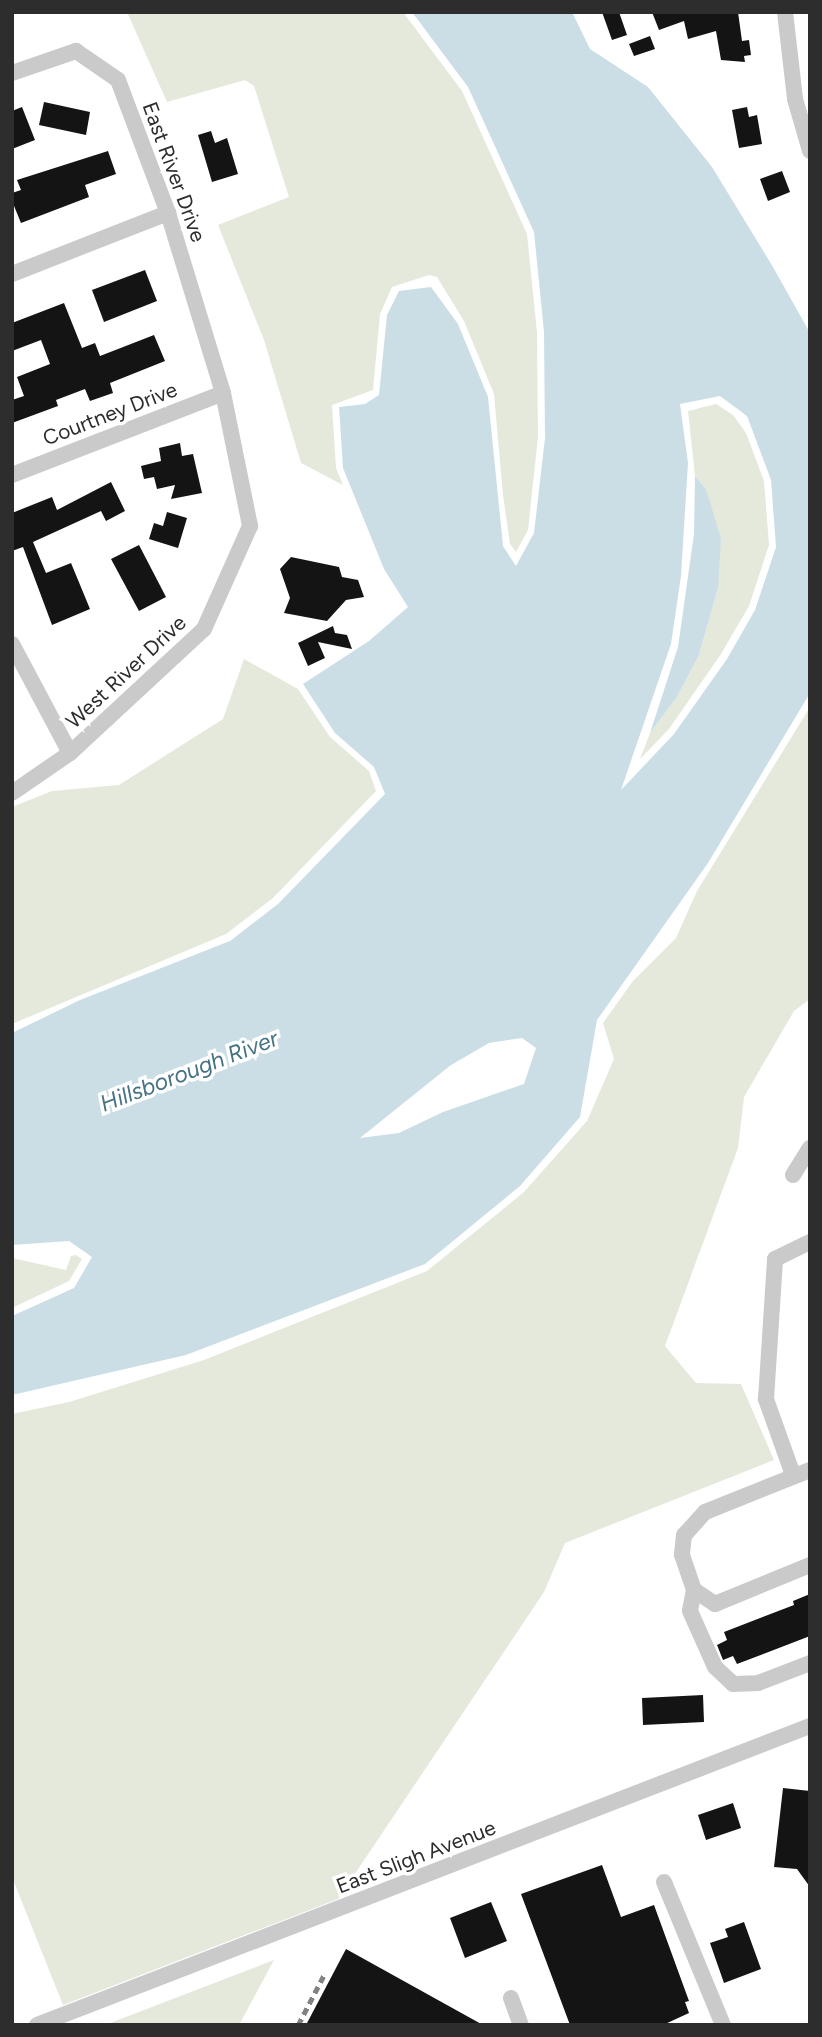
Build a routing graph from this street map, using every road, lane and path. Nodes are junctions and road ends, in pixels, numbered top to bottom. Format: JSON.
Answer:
{"nodes":[{"id":1,"x":785,"y":12,"type":"edge"},
{"id":2,"x":12,"y":73,"type":"edge"},
{"id":3,"x":810,"y":151,"type":"edge"},
{"id":4,"x":168,"y":213,"type":"junction"},
{"id":5,"x":12,"y":274,"type":"edge"},
{"id":6,"x":223,"y":393,"type":"junction"},
{"id":7,"x":12,"y":475,"type":"edge"},
{"id":8,"x":12,"y":644,"type":"edge"},
{"id":9,"x":70,"y":753,"type":"junction"},
{"id":10,"x":12,"y":793,"type":"edge"},
{"id":11,"x":810,"y":1148,"type":"edge"},
{"id":12,"x":793,"y":1175,"type":"dead end"},
{"id":13,"x":810,"y":1242,"type":"edge"},
{"id":14,"x":810,"y":1470,"type":"edge"},
{"id":15,"x":793,"y":1475,"type":"junction"},
{"id":16,"x":810,"y":1565,"type":"edge"},
{"id":17,"x":694,"y":1590,"type":"junction"},
{"id":18,"x":810,"y":1663,"type":"edge"},
{"id":19,"x":810,"y":1726,"type":"edge"},
{"id":20,"x":664,"y":1882,"type":"dead end"},
{"id":21,"x":511,"y":1998,"type":"dead end"},
{"id":22,"x":37,"y":2025,"type":"edge"},
{"id":23,"x":521,"y":2025,"type":"edge"},
{"id":24,"x":723,"y":2025,"type":"edge"}],
"edges":[{"from":1,"to":3,"type":"street"},
{"from":2,"to":4,"type":"street","name":"East River Drive"},
{"from":4,"to":5,"type":"street"},
{"from":4,"to":6,"type":"street","name":"East River Drive"},
{"from":6,"to":7,"type":"street","name":"Courtney Drive"},
{"from":6,"to":9,"type":"street","name":"West River Drive"},
{"from":8,"to":9,"type":"street"},
{"from":9,"to":10,"type":"street","name":"West River Drive"},
{"from":11,"to":12,"type":"street"},
{"from":13,"to":15,"type":"street"},
{"from":14,"to":15,"type":"street"},
{"from":15,"to":17,"type":"street"},
{"from":16,"to":17,"type":"street"},
{"from":17,"to":18,"type":"street"},
{"from":19,"to":22,"type":"street","name":"East Sligh Avenue"},
{"from":20,"to":24,"type":"street"},
{"from":21,"to":23,"type":"street"}]}
